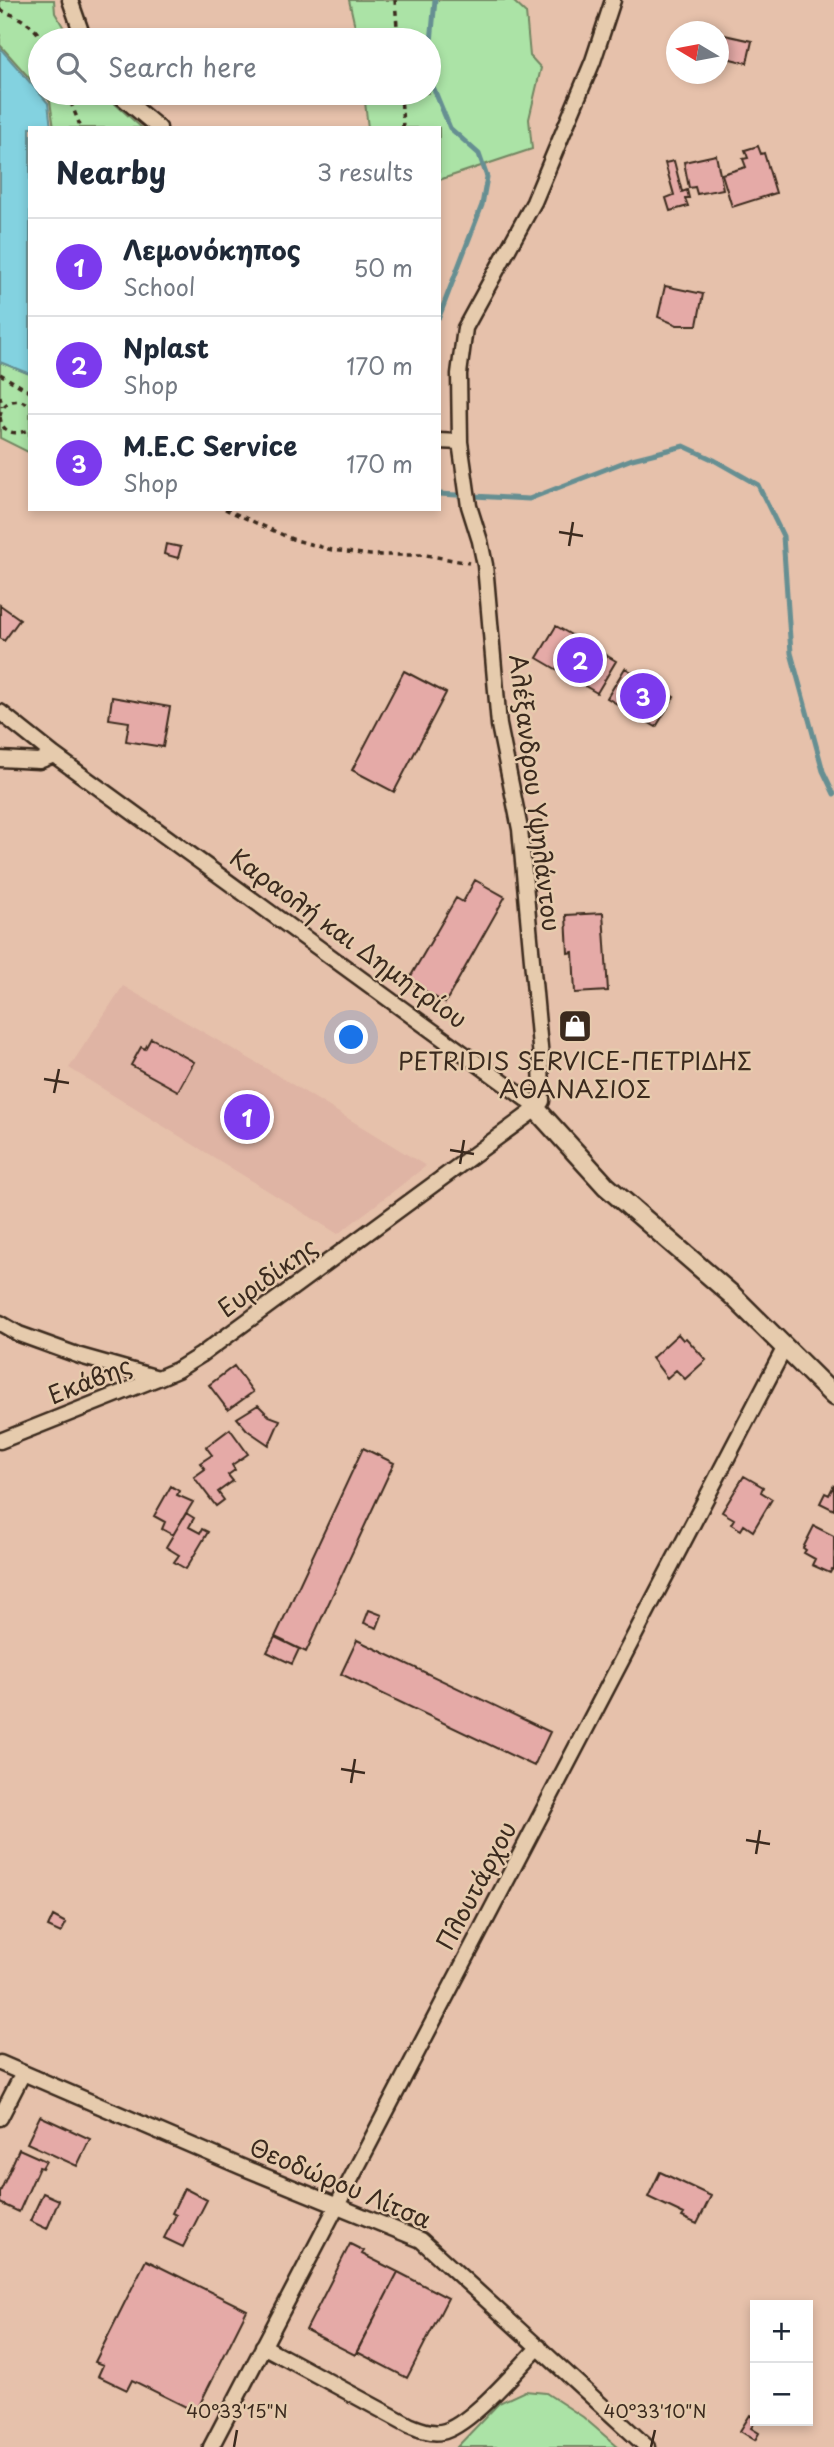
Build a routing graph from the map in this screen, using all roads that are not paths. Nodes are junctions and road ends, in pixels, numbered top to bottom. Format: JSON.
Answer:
{"nodes":[{"id":1,"x":70,"y":0,"type":"edge"},
{"id":2,"x":613,"y":0,"type":"edge"},
{"id":3,"x":80,"y":28,"type":"edge"},
{"id":4,"x":131,"y":105,"type":"edge"},
{"id":5,"x":157,"y":126,"type":"edge"},
{"id":6,"x":441,"y":442,"type":"edge"},
{"id":7,"x":460,"y":442,"type":"junction"},
{"id":8,"x":0,"y":712,"type":"edge"},
{"id":9,"x":54,"y":755,"type":"junction"},
{"id":10,"x":0,"y":759,"type":"edge"},
{"id":11,"x":536,"y":1109,"type":"junction"},
{"id":12,"x":0,"y":1323,"type":"edge"},
{"id":13,"x":785,"y":1347,"type":"junction"},
{"id":14,"x":158,"y":1378,"type":"junction"},
{"id":15,"x":834,"y":1396,"type":"edge"},
{"id":16,"x":0,"y":1441,"type":"edge"},
{"id":17,"x":0,"y":2063,"type":"edge"},
{"id":18,"x":23,"y":2073,"type":"junction"},
{"id":19,"x":0,"y":2118,"type":"edge"},
{"id":20,"x":336,"y":2206,"type":"junction"},
{"id":21,"x":263,"y":2346,"type":"junction"},
{"id":22,"x":539,"y":2347,"type":"junction"},
{"id":23,"x":211,"y":2447,"type":"edge"},
{"id":24,"x":647,"y":2447,"type":"edge"}],
"edges":[{"from":1,"to":3,"type":"street"},
{"from":2,"to":7,"type":"street","name":"Αλέξανδρου Υψηλάντου"},
{"from":4,"to":5,"type":"street"},
{"from":6,"to":7,"type":"street"},
{"from":7,"to":11,"type":"street","name":"Αλέξανδρου Υψηλάντου"},
{"from":8,"to":9,"type":"street","name":"Καραολή και Δημητρίου"},
{"from":9,"to":10,"type":"street"},
{"from":9,"to":11,"type":"street","name":"Καραολή και Δημητρίου"},
{"from":11,"to":13,"type":"street","name":"Καραολή και Δημητρίου"},
{"from":11,"to":14,"type":"street","name":"Ευριδίκης"},
{"from":12,"to":14,"type":"street"},
{"from":13,"to":15,"type":"street","name":"Καραολή και Δημητρίου"},
{"from":13,"to":20,"type":"street","name":"Πλουτάρχου"},
{"from":14,"to":16,"type":"street","name":"Εκάβης"},
{"from":17,"to":18,"type":"street","name":"Θεοδώρου Λίτσα"},
{"from":18,"to":19,"type":"street"},
{"from":18,"to":20,"type":"street","name":"Θεοδώρου Λίτσα"},
{"from":20,"to":21,"type":"street","name":"Πλουτάρχου"},
{"from":20,"to":22,"type":"street","name":"Θεοδώρου Λίτσα"},
{"from":21,"to":22,"type":"street"},
{"from":21,"to":23,"type":"street","name":"Πλουτάρχου"},
{"from":22,"to":24,"type":"street","name":"Θεοδώρου Λίτσα"}]}
